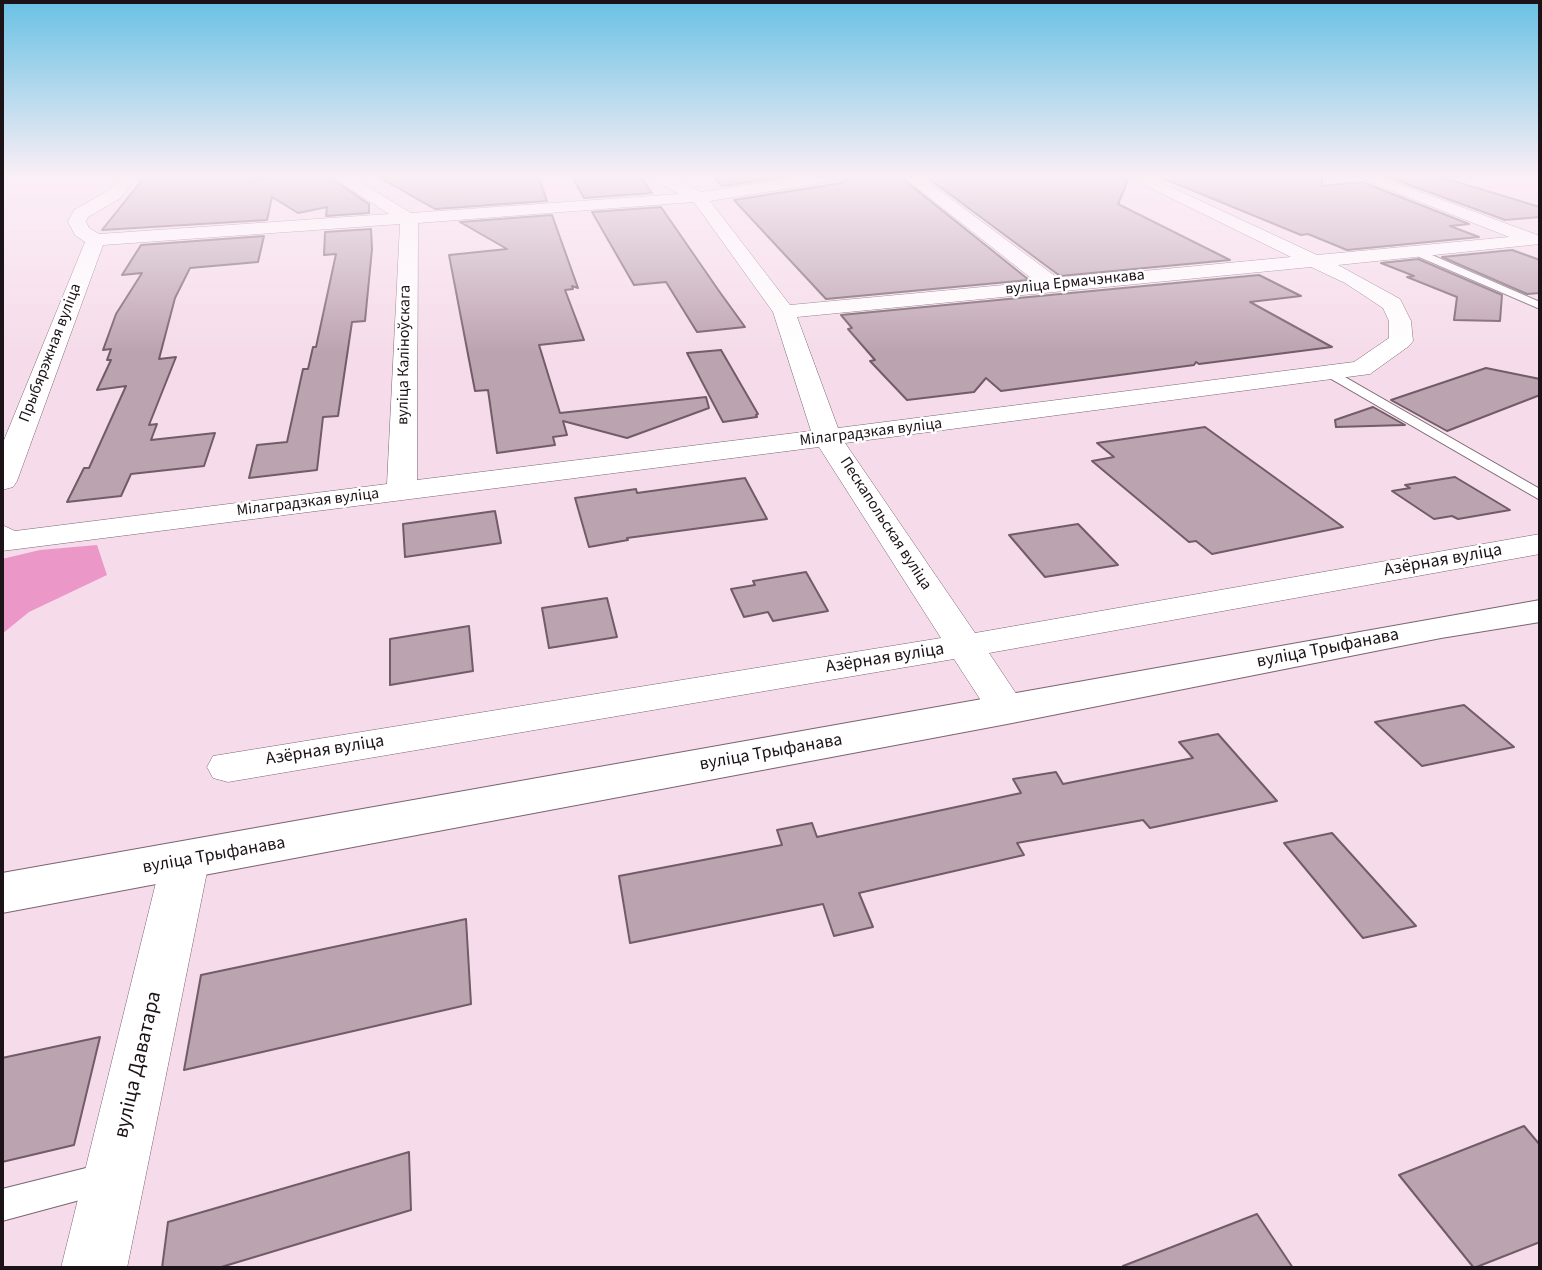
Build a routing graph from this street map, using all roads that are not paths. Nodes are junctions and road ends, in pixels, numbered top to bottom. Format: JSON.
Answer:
{"nodes":[{"id":1,"x":86,"y":234,"type":"edge"},
{"id":2,"x":181,"y":234,"type":"edge"},
{"id":3,"x":409,"y":234,"type":"edge"},
{"id":4,"x":726,"y":234,"type":"edge"},
{"id":5,"x":987,"y":234,"type":"edge"},
{"id":6,"x":1258,"y":234,"type":"edge"},
{"id":7,"x":1519,"y":234,"type":"edge"},
{"id":8,"x":95,"y":240,"type":"junction"},
{"id":9,"x":1537,"y":241,"type":"edge"},
{"id":10,"x":1414,"y":250,"type":"junction"},
{"id":11,"x":1312,"y":260,"type":"junction"},
{"id":12,"x":1054,"y":285,"type":"junction"},
{"id":13,"x":1540,"y":306,"type":"edge"},
{"id":14,"x":783,"y":312,"type":"junction"},
{"id":15,"x":1331,"y":373,"type":"junction"},
{"id":16,"x":828,"y":439,"type":"junction"},
{"id":17,"x":2,"y":481,"type":"edge"},
{"id":18,"x":402,"y":491,"type":"junction"},
{"id":19,"x":1540,"y":495,"type":"edge"},
{"id":20,"x":4,"y":538,"type":"edge"},
{"id":21,"x":1540,"y":544,"type":"edge"},
{"id":22,"x":1540,"y":611,"type":"edge"},
{"id":23,"x":964,"y":646,"type":"junction"},
{"id":24,"x":1007,"y":710,"type":"junction"},
{"id":25,"x":228,"y":767,"type":"dead end"},
{"id":26,"x":185,"y":862,"type":"junction"},
{"id":27,"x":2,"y":893,"type":"edge"},
{"id":28,"x":114,"y":1177,"type":"junction"},
{"id":29,"x":2,"y":1205,"type":"edge"},
{"id":30,"x":94,"y":1268,"type":"edge"}],
"edges":[{"from":1,"to":8,"type":"street"},
{"from":2,"to":8,"type":"street"},
{"from":3,"to":18,"type":"street","name":"вуліца Каліноўскага"},
{"from":4,"to":14,"type":"street","name":"Пескапольская вуліца"},
{"from":5,"to":12,"type":"street"},
{"from":6,"to":11,"type":"street","name":"Мілаградзкая вуліца"},
{"from":7,"to":9,"type":"street"},
{"from":8,"to":17,"type":"street","name":"Прыбярэжная вуліца"},
{"from":9,"to":10,"type":"street","name":"вуліца Ермачэнкава"},
{"from":10,"to":11,"type":"street","name":"вуліца Ермачэнкава"},
{"from":10,"to":13,"type":"lane"},
{"from":11,"to":12,"type":"street","name":"вуліца Ермачэнкава"},
{"from":11,"to":15,"type":"street","name":"Мілаградзкая вуліца"},
{"from":12,"to":14,"type":"street","name":"вуліца Ермачэнкава"},
{"from":14,"to":16,"type":"street","name":"Пескапольская вуліца"},
{"from":15,"to":16,"type":"street","name":"Мілаградзкая вуліца"},
{"from":15,"to":19,"type":"lane"},
{"from":16,"to":18,"type":"street","name":"Мілаградзкая вуліца"},
{"from":16,"to":23,"type":"street","name":"Пескапольская вуліца"},
{"from":18,"to":20,"type":"street","name":"Мілаградзкая вуліца"},
{"from":21,"to":23,"type":"street","name":"Азёрная вуліца"},
{"from":22,"to":24,"type":"street","name":"вуліца Трыфанава"},
{"from":23,"to":24,"type":"street","name":"Пескапольская вуліца"},
{"from":23,"to":25,"type":"street","name":"Азёрная вуліца"},
{"from":24,"to":26,"type":"street","name":"вуліца Трыфанава"},
{"from":26,"to":27,"type":"street","name":"вуліца Трыфанава"},
{"from":26,"to":28,"type":"street","name":"вуліца Даватара"},
{"from":28,"to":29,"type":"lane"},
{"from":28,"to":30,"type":"street","name":"вуліца Даватара"}]}
